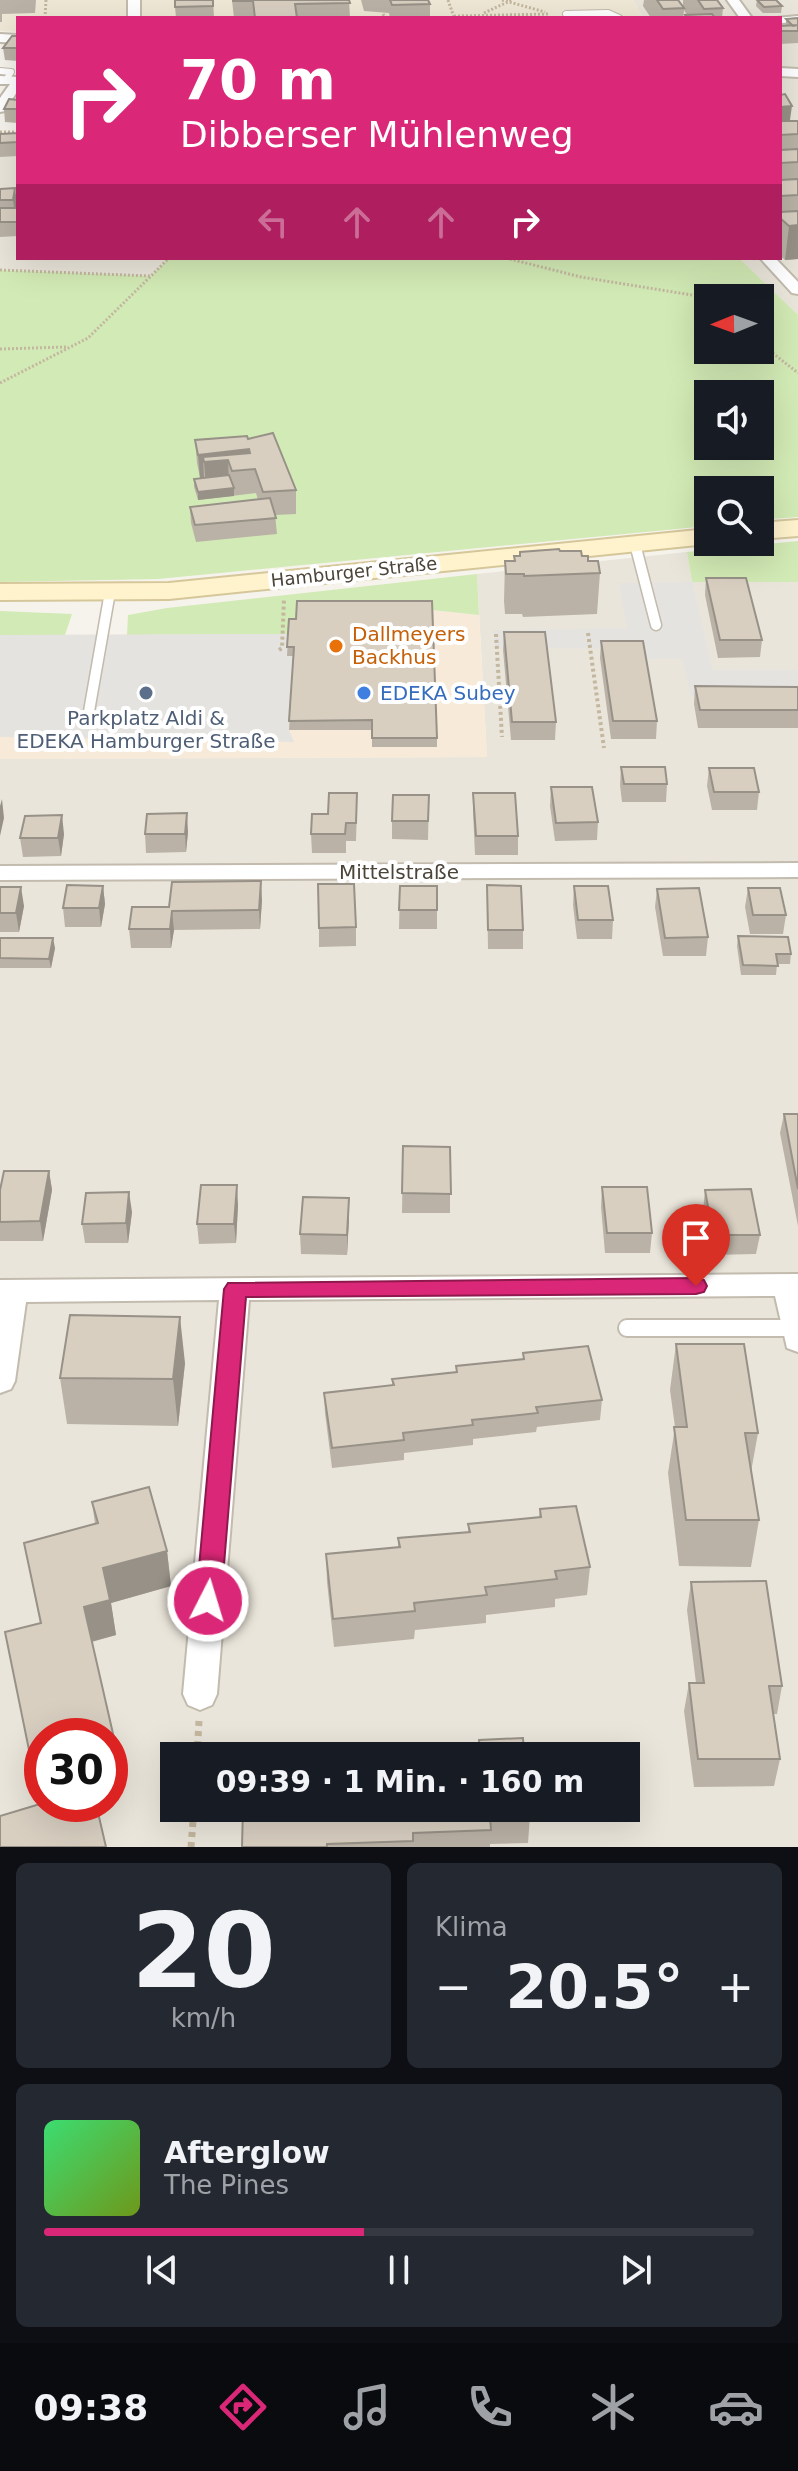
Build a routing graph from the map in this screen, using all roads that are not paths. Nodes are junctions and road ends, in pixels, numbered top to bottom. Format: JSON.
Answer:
{"nodes":[{"id":1,"x":567,"y":16,"type":"edge"},
{"id":2,"x":613,"y":16,"type":"edge"},
{"id":3,"x":16,"y":84,"type":"edge"},
{"id":4,"x":0,"y":108,"type":"edge"},
{"id":5,"x":769,"y":260,"type":"edge"},
{"id":6,"x":797,"y":290,"type":"edge"},
{"id":7,"x":798,"y":528,"type":"edge"},
{"id":8,"x":774,"y":530,"type":"edge"},
{"id":9,"x":694,"y":538,"type":"edge"},
{"id":10,"x":635,"y":544,"type":"junction"},
{"id":11,"x":0,"y":592,"type":"edge"},
{"id":12,"x":110,"y":592,"type":"junction"},
{"id":13,"x":656,"y":625,"type":"dead end"},
{"id":14,"x":88,"y":717,"type":"dead end"},
{"id":15,"x":798,"y":870,"type":"edge"},
{"id":16,"x":0,"y":873,"type":"edge"},
{"id":17,"x":793,"y":1285,"type":"edge"},
{"id":18,"x":235,"y":1289,"type":"junction"},
{"id":19,"x":7,"y":1291,"type":"edge"},
{"id":20,"x":627,"y":1328,"type":"dead end"},
{"id":21,"x":797,"y":1334,"type":"edge"},
{"id":22,"x":0,"y":1381,"type":"edge"},
{"id":23,"x":200,"y":1694,"type":"dead end"}],
"edges":[{"from":1,"to":2,"type":"lane"},
{"from":3,"to":4,"type":"street"},
{"from":5,"to":6,"type":"street"},
{"from":7,"to":8,"type":"main road"},
{"from":9,"to":10,"type":"main road","name":"Hamburger Straße"},
{"from":10,"to":12,"type":"main road","name":"Hamburger Straße"},
{"from":10,"to":13,"type":"lane"},
{"from":11,"to":12,"type":"main road","name":"Hamburger Straße"},
{"from":12,"to":14,"type":"lane"},
{"from":15,"to":16,"type":"street","name":"Mittelstraße"},
{"from":17,"to":18,"type":"street"},
{"from":17,"to":21,"type":"street"},
{"from":18,"to":19,"type":"street"},
{"from":18,"to":23,"type":"street"},
{"from":19,"to":22,"type":"street"},
{"from":20,"to":21,"type":"lane"}]}
